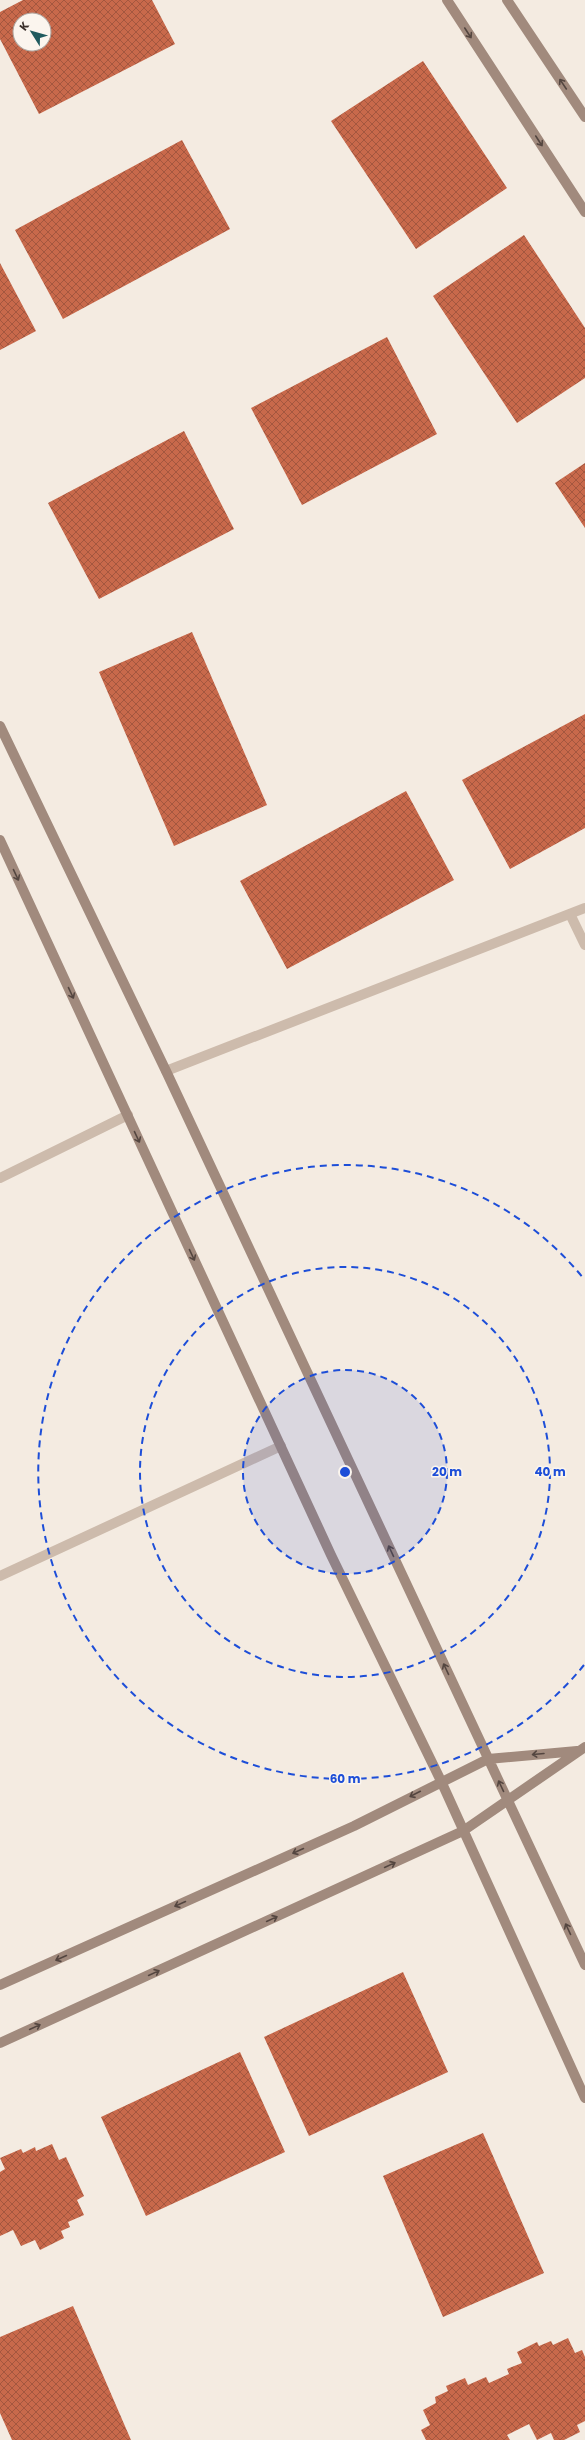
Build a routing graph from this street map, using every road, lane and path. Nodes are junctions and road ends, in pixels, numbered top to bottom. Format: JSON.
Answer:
{"nodes":[{"id":1,"x":447,"y":0,"type":"edge"},
{"id":2,"x":507,"y":0,"type":"edge"},
{"id":3,"x":585,"y":117,"type":"edge"},
{"id":4,"x":585,"y":212,"type":"edge"},
{"id":5,"x":0,"y":726,"type":"edge"},
{"id":6,"x":0,"y":840,"type":"edge"},
{"id":7,"x":585,"y":908,"type":"edge"},
{"id":8,"x":570,"y":914,"type":"junction"},
{"id":9,"x":585,"y":945,"type":"edge"},
{"id":10,"x":166,"y":1071,"type":"junction"},
{"id":11,"x":128,"y":1115,"type":"junction"},
{"id":12,"x":0,"y":1178,"type":"edge"},
{"id":13,"x":281,"y":1446,"type":"junction"},
{"id":14,"x":0,"y":1576,"type":"edge"},
{"id":15,"x":581,"y":1749,"type":"edge"},
{"id":16,"x":488,"y":1759,"type":"junction"},
{"id":17,"x":441,"y":1781,"type":"junction"},
{"id":18,"x":508,"y":1802,"type":"junction"},
{"id":19,"x":464,"y":1831,"type":"junction"},
{"id":20,"x":585,"y":1965,"type":"edge"},
{"id":21,"x":0,"y":1985,"type":"edge"},
{"id":22,"x":0,"y":2043,"type":"edge"},
{"id":23,"x":585,"y":2098,"type":"edge"}],
"edges":[{"from":1,"to":4,"type":"main road","one_way":true},
{"from":3,"to":2,"type":"main road","one_way":true},
{"from":5,"to":10,"type":"main road"},
{"from":6,"to":11,"type":"main road","one_way":true},
{"from":7,"to":8,"type":"street"},
{"from":8,"to":9,"type":"street"},
{"from":8,"to":10,"type":"street"},
{"from":16,"to":10,"type":"main road","one_way":true},
{"from":11,"to":12,"type":"street"},
{"from":11,"to":13,"type":"main road","one_way":true},
{"from":13,"to":14,"type":"street"},
{"from":13,"to":17,"type":"main road"},
{"from":15,"to":16,"type":"main road","one_way":true},
{"from":15,"to":18,"type":"main road"},
{"from":16,"to":17,"type":"main road"},
{"from":18,"to":16,"type":"main road","one_way":true},
{"from":17,"to":19,"type":"main road"},
{"from":17,"to":21,"type":"main road","one_way":true},
{"from":18,"to":19,"type":"main road"},
{"from":20,"to":18,"type":"main road","one_way":true},
{"from":22,"to":19,"type":"main road","one_way":true},
{"from":19,"to":23,"type":"main road"}]}
